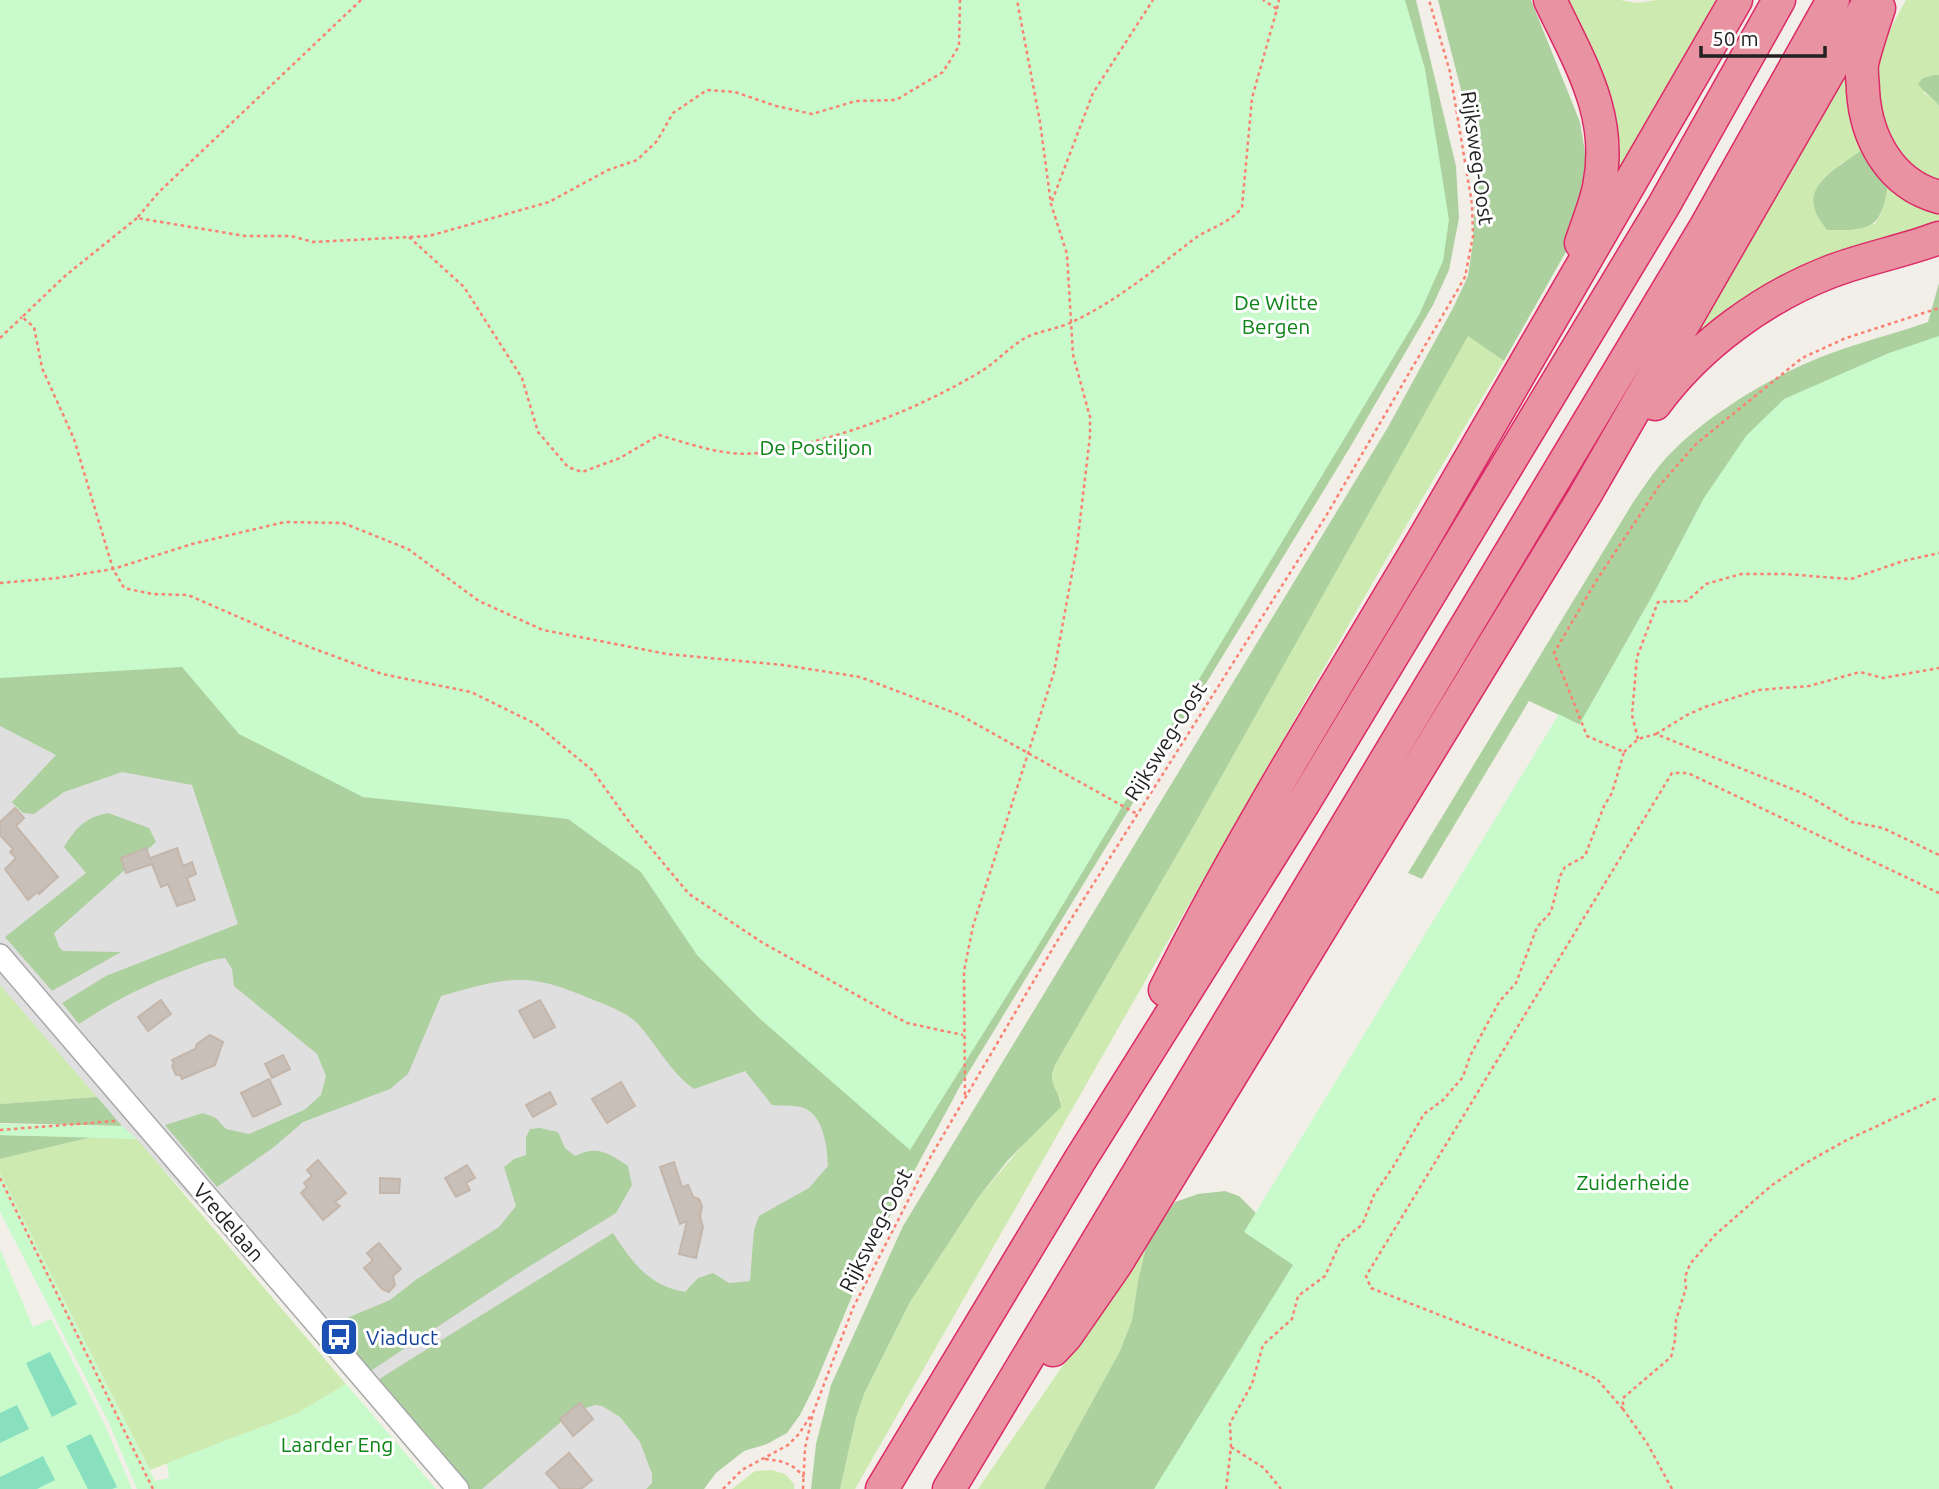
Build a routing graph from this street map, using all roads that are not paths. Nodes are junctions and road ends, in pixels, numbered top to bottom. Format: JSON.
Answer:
{"nodes":[{"id":1,"x":1550,"y":0,"type":"edge"},
{"id":2,"x":1736,"y":0,"type":"edge"},
{"id":3,"x":1779,"y":0,"type":"edge"},
{"id":4,"x":1833,"y":0,"type":"edge"},
{"id":5,"x":1870,"y":0,"type":"edge"},
{"id":6,"x":1881,"y":0,"type":"edge"},
{"id":7,"x":1939,"y":197,"type":"edge"},
{"id":8,"x":1939,"y":238,"type":"edge"},
{"id":9,"x":1550,"y":326,"type":"junction"},
{"id":10,"x":1584,"y":497,"type":"junction"},
{"id":11,"x":0,"y":955,"type":"edge"},
{"id":12,"x":1080,"y":1160,"type":"junction"},
{"id":13,"x":1007,"y":1395,"type":"junction"},
{"id":14,"x":458,"y":1489,"type":"edge"},
{"id":15,"x":882,"y":1489,"type":"edge"},
{"id":16,"x":949,"y":1489,"type":"edge"}],
"edges":[{"from":1,"to":9,"type":"highway"},
{"from":2,"to":9,"type":"highway"},
{"from":3,"to":12,"type":"highway"},
{"from":4,"to":13,"type":"highway"},
{"from":5,"to":10,"type":"highway"},
{"from":6,"to":7,"type":"highway"},
{"from":8,"to":10,"type":"highway"},
{"from":9,"to":12,"type":"highway"},
{"from":10,"to":13,"type":"highway"},
{"from":11,"to":14,"type":"street","name":"Vredelaan"},
{"from":12,"to":15,"type":"highway"},
{"from":13,"to":16,"type":"highway"}]}
